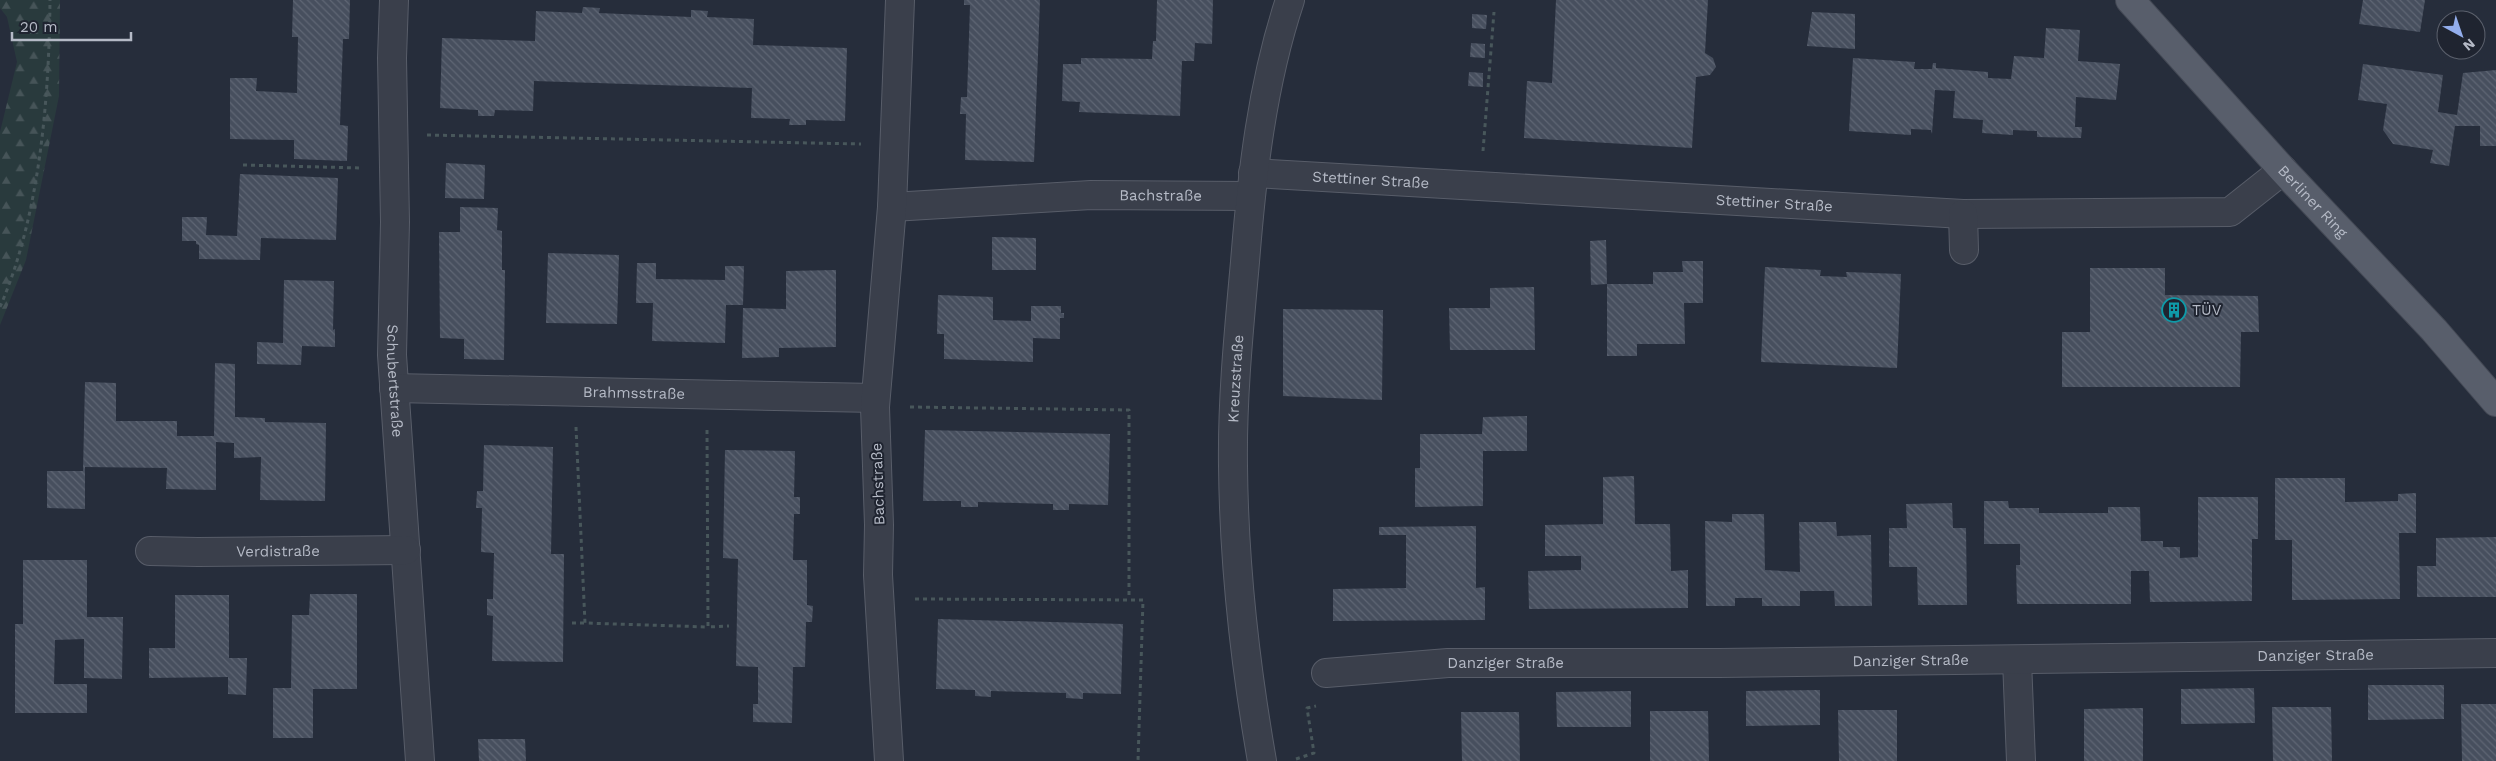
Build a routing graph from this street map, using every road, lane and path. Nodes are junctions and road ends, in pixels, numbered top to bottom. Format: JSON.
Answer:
{"nodes":[{"id":1,"x":50,"y":0,"type":"edge"},
{"id":2,"x":394,"y":0,"type":"edge"},
{"id":3,"x":900,"y":0,"type":"edge"},
{"id":4,"x":1290,"y":0,"type":"edge"},
{"id":5,"x":2130,"y":0,"type":"edge"},
{"id":6,"x":1494,"y":12,"type":"dead end"},
{"id":7,"x":394,"y":134,"type":"junction"},
{"id":8,"x":894,"y":144,"type":"junction"},
{"id":9,"x":243,"y":165,"type":"dead end"},
{"id":10,"x":394,"y":170,"type":"junction"},
{"id":11,"x":2283,"y":170,"type":"junction"},
{"id":12,"x":1251,"y":184,"type":"junction"},
{"id":13,"x":1480,"y":186,"type":"junction"},
{"id":14,"x":892,"y":207,"type":"junction"},
{"id":15,"x":1962,"y":214,"type":"junction"},
{"id":16,"x":1964,"y":250,"type":"dead end"},
{"id":17,"x":0,"y":307,"type":"edge"},
{"id":18,"x":394,"y":388,"type":"junction"},
{"id":19,"x":574,"y":391,"type":"junction"},
{"id":20,"x":707,"y":394,"type":"junction"},
{"id":21,"x":2496,"y":402,"type":"edge"},
{"id":22,"x":875,"y":403,"type":"junction"},
{"id":23,"x":150,"y":550,"type":"dead end"},
{"id":24,"x":406,"y":550,"type":"junction"},
{"id":25,"x":1129,"y":599,"type":"junction"},
{"id":26,"x":879,"y":600,"type":"junction"},
{"id":27,"x":572,"y":623,"type":"dead end"},
{"id":28,"x":585,"y":623,"type":"junction"},
{"id":29,"x":729,"y":626,"type":"dead end"},
{"id":30,"x":708,"y":627,"type":"junction"},
{"id":31,"x":2496,"y":653,"type":"edge"},
{"id":32,"x":2017,"y":660,"type":"junction"},
{"id":33,"x":1326,"y":673,"type":"dead end"},
{"id":34,"x":1309,"y":721,"type":"dead end"},
{"id":35,"x":420,"y":761,"type":"edge"},
{"id":36,"x":889,"y":761,"type":"edge"},
{"id":37,"x":1138,"y":761,"type":"edge"},
{"id":38,"x":1262,"y":761,"type":"edge"},
{"id":39,"x":1287,"y":761,"type":"edge"},
{"id":40,"x":2021,"y":761,"type":"edge"}],
"edges":[{"from":1,"to":17,"type":"path"},
{"from":2,"to":7,"type":"street","name":"Schubertstraße"},
{"from":3,"to":8,"type":"street","name":"Bachstraße"},
{"from":4,"to":12,"type":"street","name":"Kreuzstraße"},
{"from":5,"to":11,"type":"main road","name":"Berliner Ring"},
{"from":6,"to":13,"type":"path"},
{"from":7,"to":8,"type":"path"},
{"from":7,"to":10,"type":"street","name":"Schubertstraße"},
{"from":8,"to":14,"type":"street","name":"Bachstraße"},
{"from":9,"to":10,"type":"path"},
{"from":10,"to":18,"type":"street","name":"Schubertstraße"},
{"from":11,"to":15,"type":"street","name":"Stettiner Straße"},
{"from":11,"to":21,"type":"main road","name":"Berliner Ring"},
{"from":12,"to":13,"type":"street","name":"Stettiner Straße"},
{"from":12,"to":14,"type":"street","name":"Bachstraße"},
{"from":12,"to":38,"type":"street","name":"Kreuzstraße"},
{"from":13,"to":15,"type":"street","name":"Stettiner Straße"},
{"from":14,"to":22,"type":"street","name":"Bachstraße"},
{"from":15,"to":16,"type":"street"},
{"from":18,"to":19,"type":"street","name":"Brahmsstraße"},
{"from":18,"to":24,"type":"street","name":"Schubertstraße"},
{"from":19,"to":20,"type":"street","name":"Brahmsstraße"},
{"from":19,"to":28,"type":"path"},
{"from":20,"to":22,"type":"street","name":"Brahmsstraße"},
{"from":20,"to":30,"type":"path"},
{"from":22,"to":25,"type":"path"},
{"from":22,"to":26,"type":"street","name":"Bachstraße"},
{"from":23,"to":24,"type":"street","name":"Verdistraße"},
{"from":24,"to":35,"type":"street","name":"Schubertstraße"},
{"from":25,"to":26,"type":"path"},
{"from":25,"to":37,"type":"path"},
{"from":26,"to":36,"type":"street","name":"Bachstraße"},
{"from":27,"to":28,"type":"path"},
{"from":28,"to":30,"type":"path"},
{"from":29,"to":30,"type":"path"},
{"from":31,"to":32,"type":"street","name":"Danziger Straße"},
{"from":32,"to":33,"type":"street","name":"Danziger Straße"},
{"from":32,"to":40,"type":"street"},
{"from":34,"to":39,"type":"path"}]}
